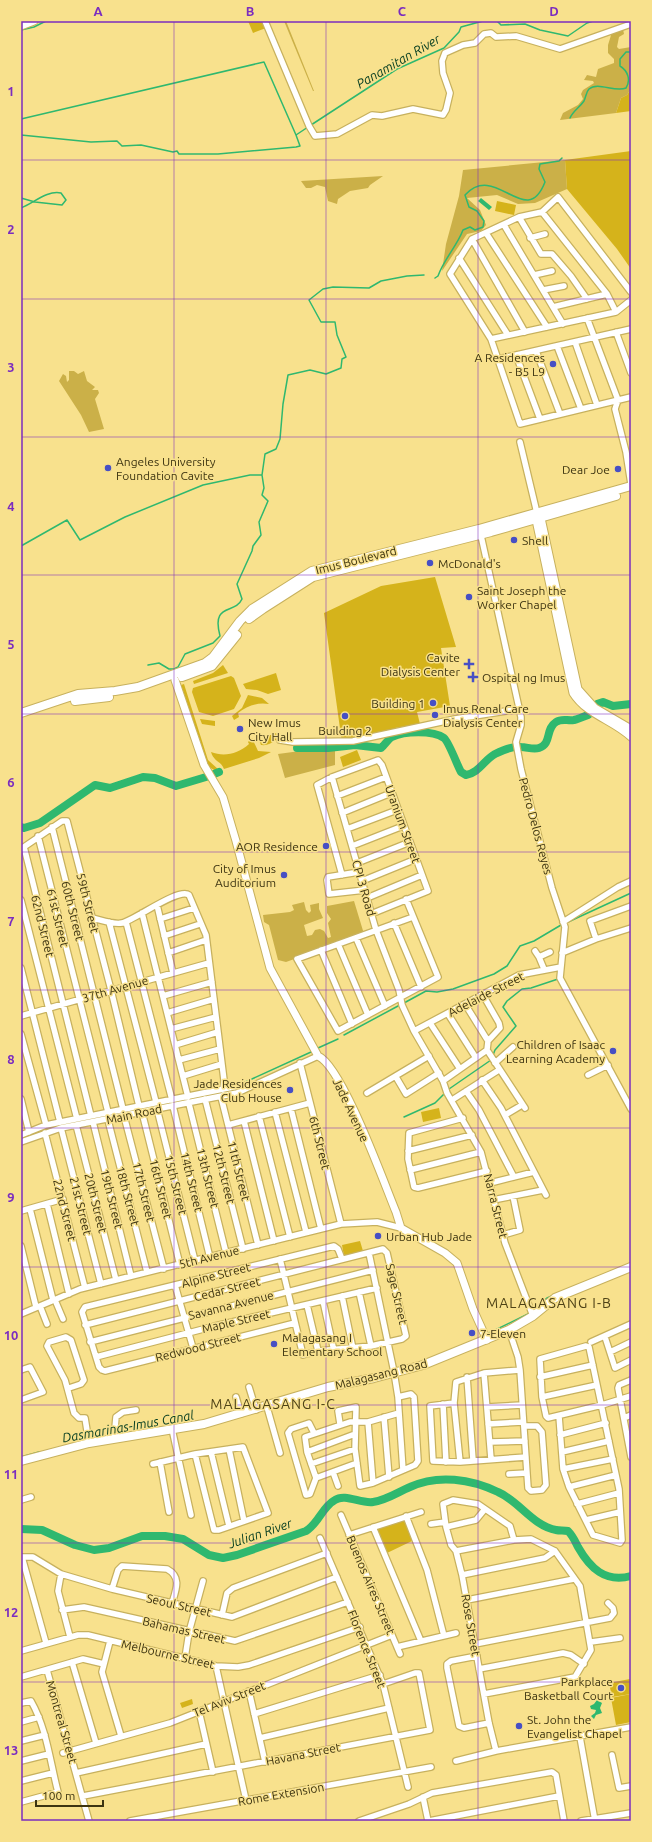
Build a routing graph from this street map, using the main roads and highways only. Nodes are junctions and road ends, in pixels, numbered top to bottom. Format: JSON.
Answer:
{"nodes":[{"id":1,"x":631,"y":485,"type":"edge"},
{"id":2,"x":631,"y":492,"type":"edge"},
{"id":3,"x":538,"y":517,"type":"junction"},
{"id":4,"x":480,"y":532,"type":"junction"},
{"id":5,"x":21,"y":712,"type":"edge"},
{"id":6,"x":21,"y":718,"type":"edge"},
{"id":7,"x":631,"y":1267,"type":"edge"},
{"id":8,"x":21,"y":1461,"type":"edge"}],
"edges":[{"from":1,"to":3,"type":"main road","name":"Imus Boulevard"},
{"from":2,"to":3,"type":"main road","name":"Imus Boulevard"},
{"from":3,"to":4,"type":"main road","name":"Imus Boulevard"},
{"from":4,"to":5,"type":"main road","name":"Imus Boulevard"},
{"from":4,"to":6,"type":"main road","name":"Imus Boulevard"},
{"from":7,"to":8,"type":"main road","name":"Malagasang Road"}]}
